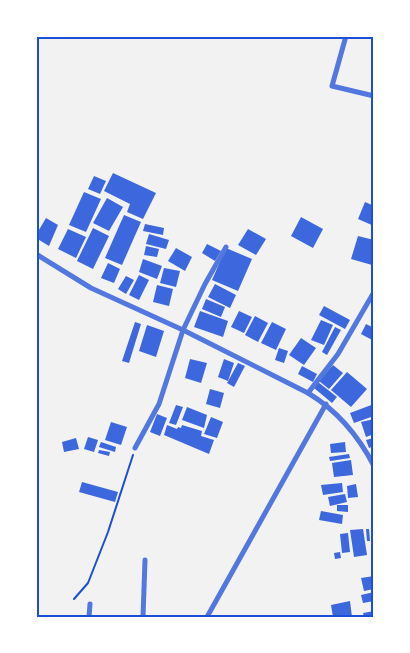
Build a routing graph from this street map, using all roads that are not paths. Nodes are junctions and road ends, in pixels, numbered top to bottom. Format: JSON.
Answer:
{"nodes":[{"id":1,"x":346,"y":36,"type":"edge"},
{"id":2,"x":374,"y":96,"type":"edge"},
{"id":3,"x":226,"y":247,"type":"dead end"},
{"id":4,"x":36,"y":254,"type":"edge"},
{"id":5,"x":374,"y":292,"type":"edge"},
{"id":6,"x":183,"y":330,"type":"junction"},
{"id":7,"x":308,"y":393,"type":"junction"},
{"id":8,"x":326,"y":404,"type":"junction"},
{"id":9,"x":135,"y":448,"type":"road end"},
{"id":10,"x":374,"y":466,"type":"edge"},
{"id":11,"x":145,"y":560,"type":"dead end"},
{"id":12,"x":90,"y":604,"type":"dead end"},
{"id":13,"x":90,"y":617,"type":"edge"},
{"id":14,"x":143,"y":617,"type":"edge"},
{"id":15,"x":207,"y":617,"type":"edge"}],
"edges":[{"from":1,"to":2,"type":"street"},
{"from":3,"to":6,"type":"street"},
{"from":4,"to":6,"type":"street"},
{"from":5,"to":7,"type":"street"},
{"from":6,"to":7,"type":"street"},
{"from":6,"to":9,"type":"street"},
{"from":7,"to":8,"type":"street"},
{"from":8,"to":10,"type":"street"},
{"from":8,"to":15,"type":"street"},
{"from":11,"to":14,"type":"street"},
{"from":12,"to":13,"type":"street"}]}
